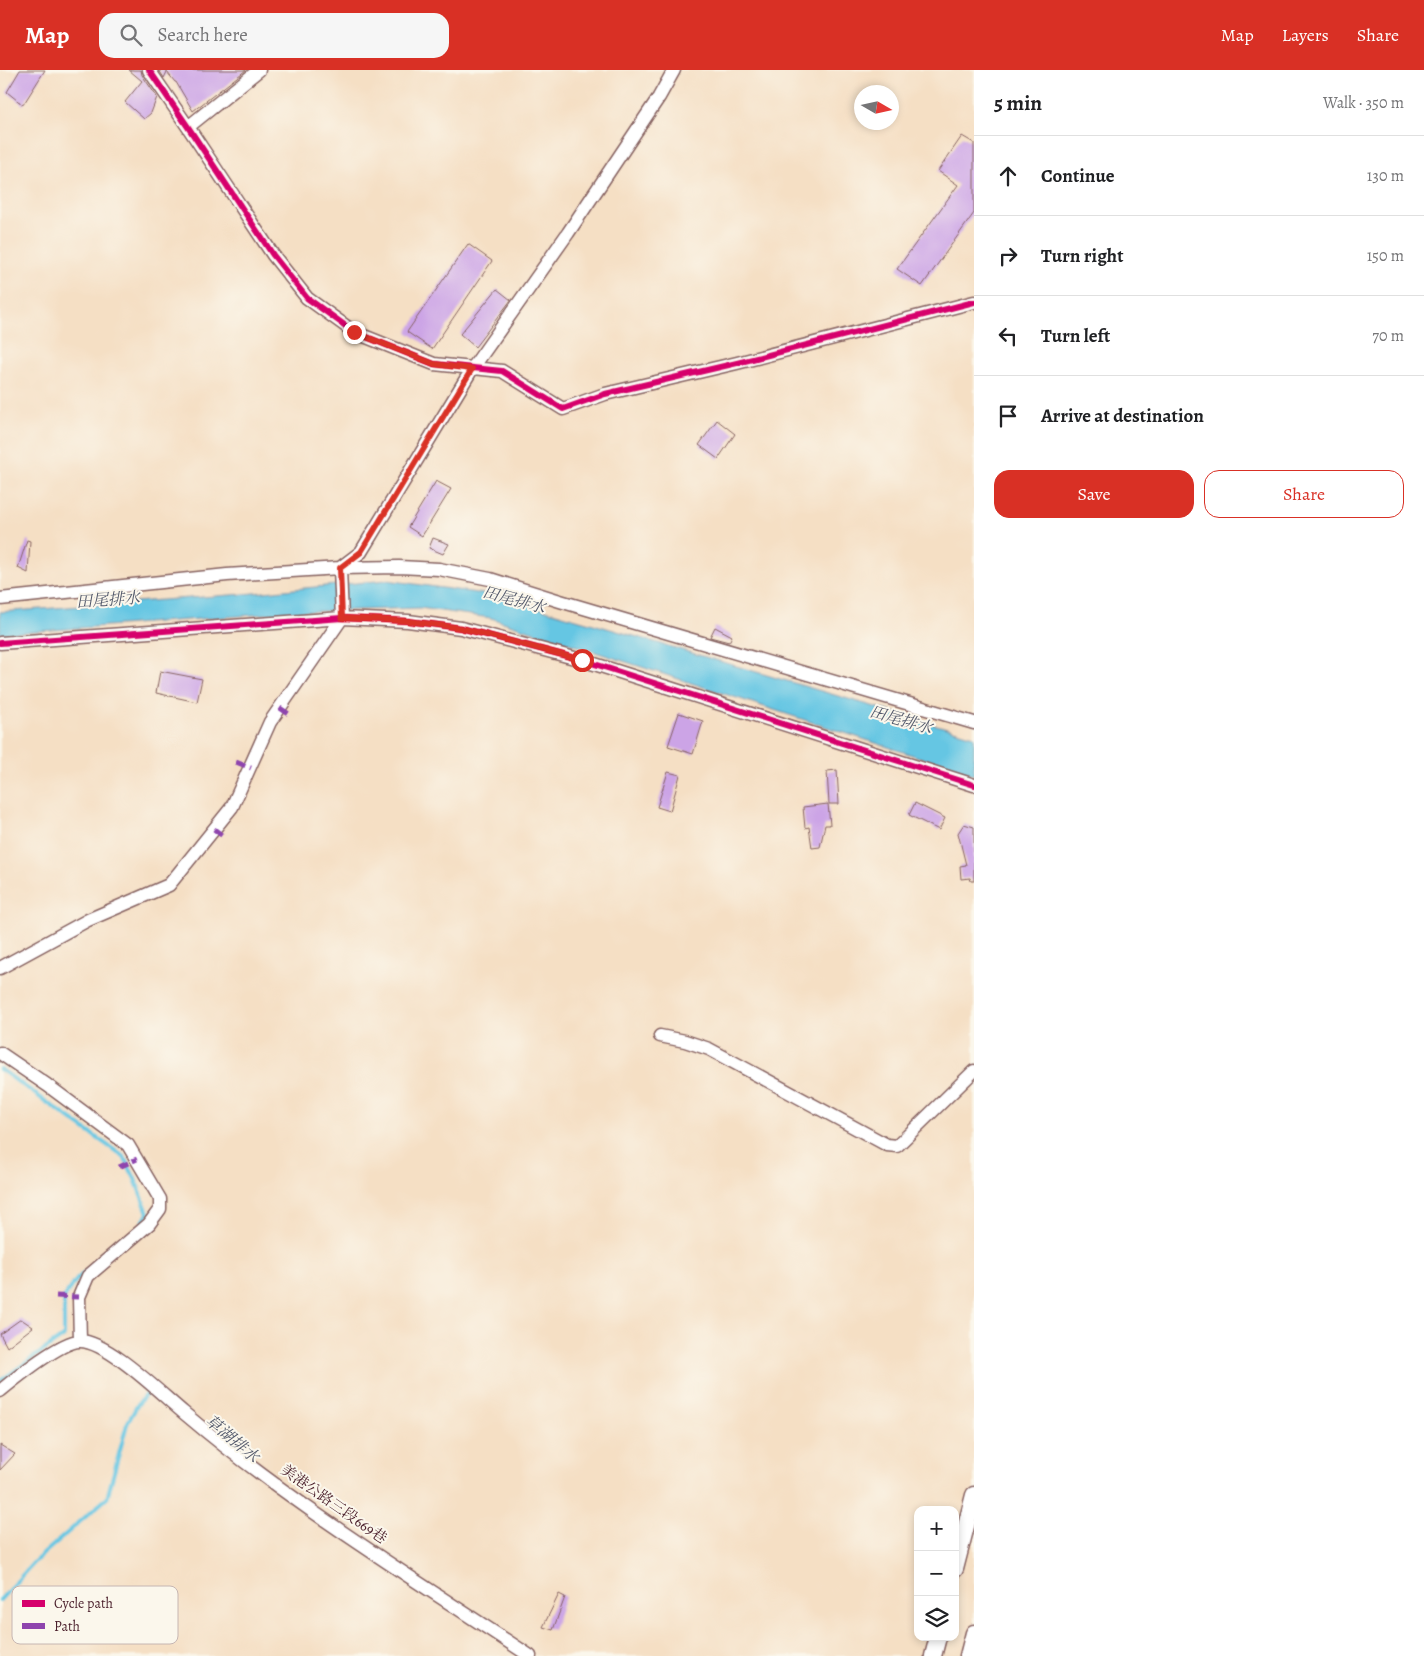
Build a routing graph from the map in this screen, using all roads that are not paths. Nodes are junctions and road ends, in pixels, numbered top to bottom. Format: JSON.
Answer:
{"nodes":[{"id":1,"x":149,"y":70,"type":"edge"},
{"id":2,"x":259,"y":70,"type":"edge"},
{"id":3,"x":674,"y":70,"type":"edge"},
{"id":4,"x":188,"y":126,"type":"junction"},
{"id":5,"x":974,"y":302,"type":"edge"},
{"id":6,"x":472,"y":369,"type":"junction"},
{"id":7,"x":340,"y":568,"type":"junction"},
{"id":8,"x":0,"y":600,"type":"edge"},
{"id":9,"x":342,"y":618,"type":"junction"},
{"id":10,"x":0,"y":643,"type":"edge"},
{"id":11,"x":974,"y":724,"type":"edge"},
{"id":12,"x":974,"y":785,"type":"edge"},
{"id":13,"x":0,"y":968,"type":"edge"},
{"id":14,"x":660,"y":1036,"type":"dead end"},
{"id":15,"x":0,"y":1053,"type":"edge"},
{"id":16,"x":974,"y":1071,"type":"edge"},
{"id":17,"x":80,"y":1341,"type":"junction"},
{"id":18,"x":0,"y":1391,"type":"edge"},
{"id":19,"x":974,"y":1495,"type":"edge"},
{"id":20,"x":959,"y":1553,"type":"edge"},
{"id":21,"x":974,"y":1633,"type":"edge"},
{"id":22,"x":937,"y":1641,"type":"edge"},
{"id":23,"x":530,"y":1656,"type":"edge"},
{"id":24,"x":933,"y":1656,"type":"edge"},
{"id":25,"x":968,"y":1656,"type":"edge"}],
"edges":[{"from":1,"to":4,"type":"street"},
{"from":2,"to":4,"type":"street"},
{"from":3,"to":6,"type":"street"},
{"from":4,"to":6,"type":"street"},
{"from":5,"to":6,"type":"street"},
{"from":6,"to":7,"type":"street"},
{"from":7,"to":8,"type":"street"},
{"from":7,"to":9,"type":"street"},
{"from":7,"to":11,"type":"street"},
{"from":9,"to":10,"type":"street"},
{"from":9,"to":12,"type":"street"},
{"from":9,"to":13,"type":"street"},
{"from":14,"to":16,"type":"street"},
{"from":15,"to":17,"type":"street"},
{"from":17,"to":18,"type":"street"},
{"from":17,"to":23,"type":"street","name":"美港公路三段669巷"},
{"from":19,"to":20,"type":"main road"},
{"from":21,"to":25,"type":"main road"},
{"from":22,"to":24,"type":"main road"}]}
